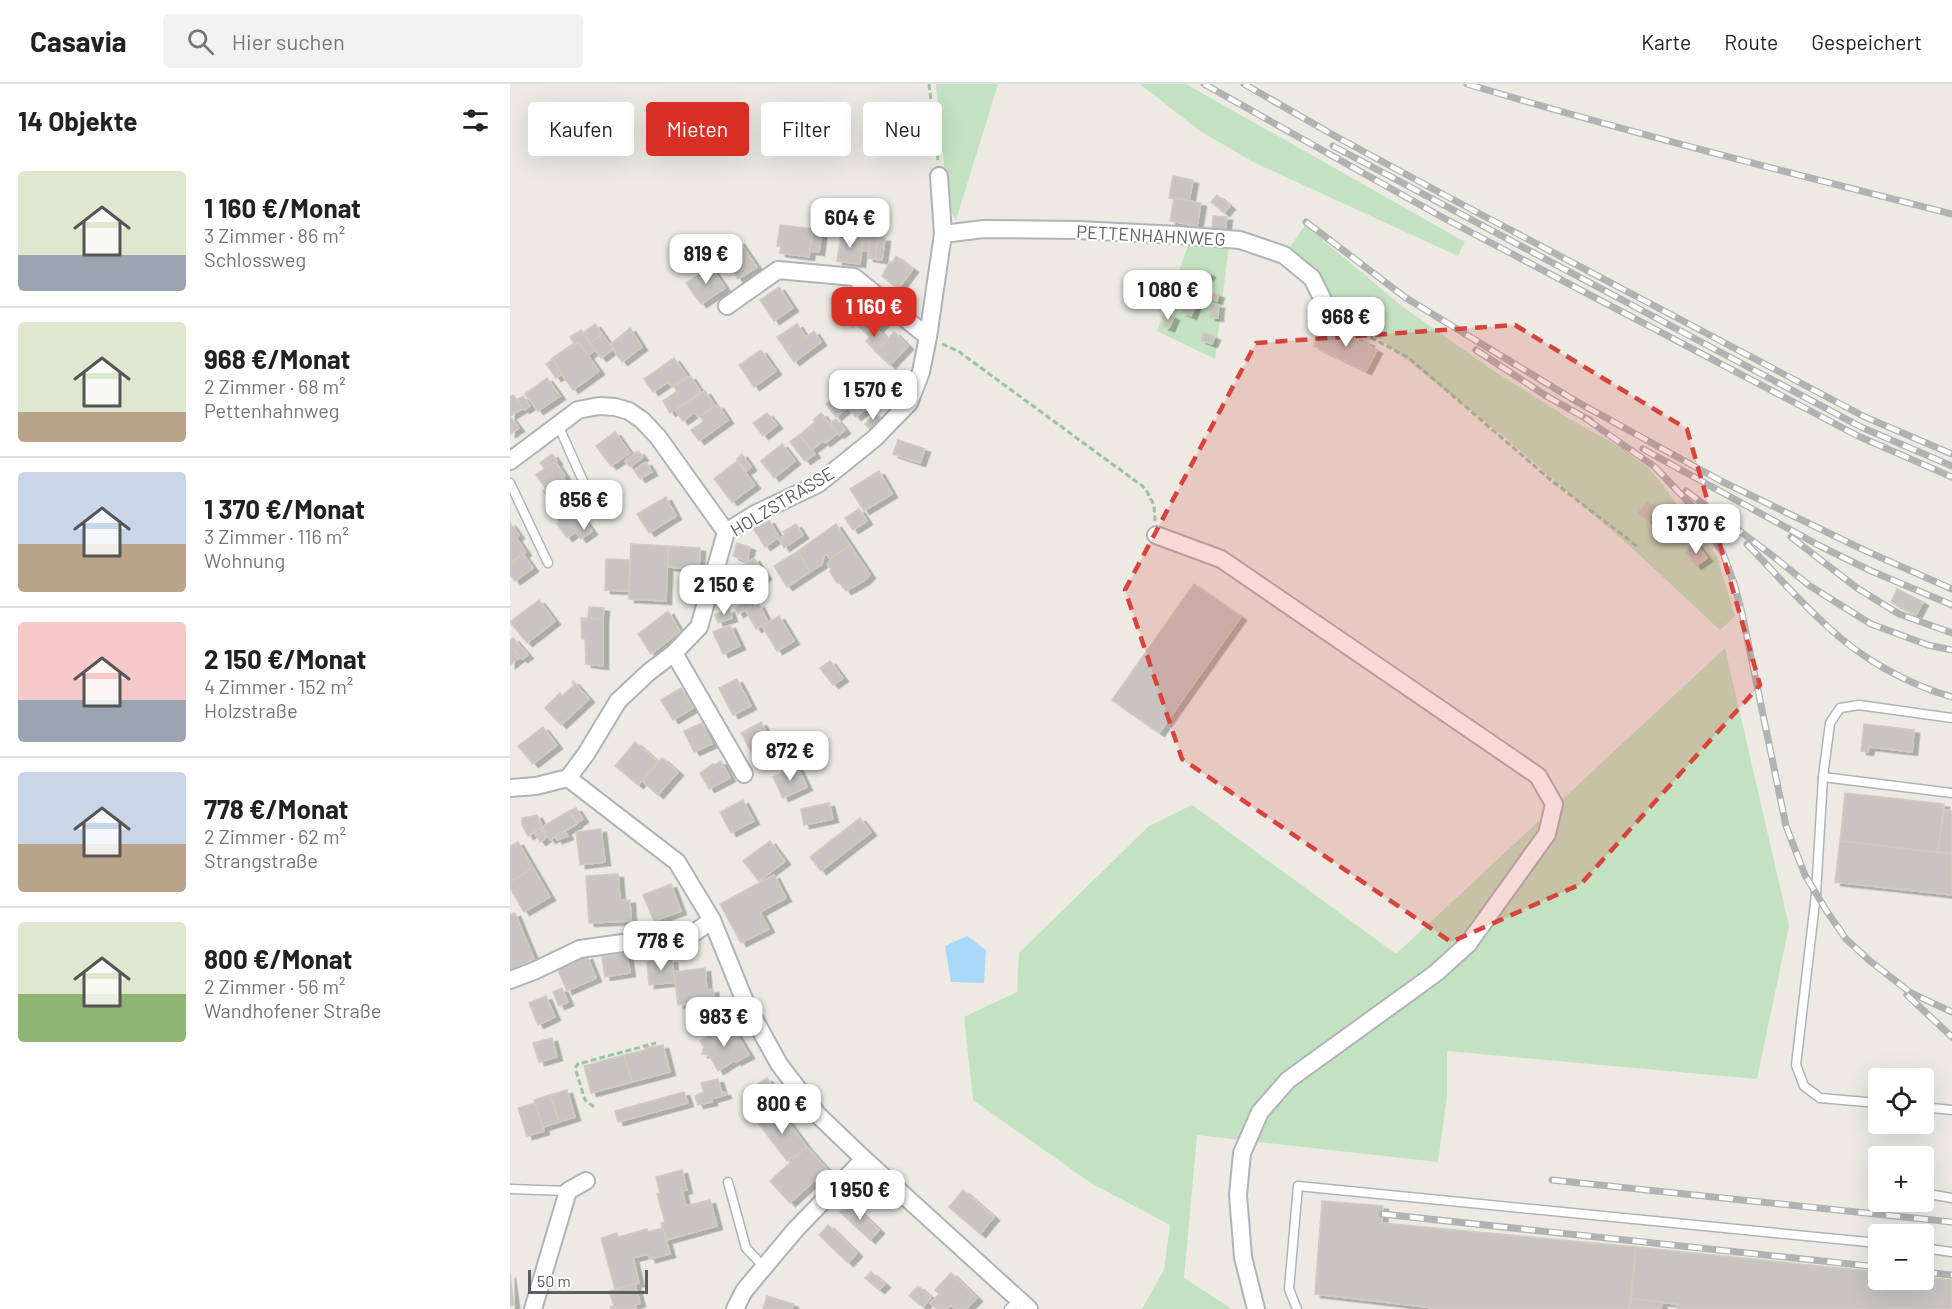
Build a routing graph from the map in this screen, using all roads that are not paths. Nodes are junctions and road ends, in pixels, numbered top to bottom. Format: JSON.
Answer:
{"nodes":[{"id":1,"x":939,"y":176,"type":"road end"},
{"id":2,"x":943,"y":234,"type":"junction"},
{"id":3,"x":727,"y":306,"type":"dead end"},
{"id":4,"x":1328,"y":310,"type":"road end"},
{"id":5,"x":928,"y":337,"type":"junction"},
{"id":6,"x":558,"y":424,"type":"junction"},
{"id":7,"x":510,"y":461,"type":"edge"},
{"id":8,"x":510,"y":483,"type":"edge"},
{"id":9,"x":588,"y":492,"type":"dead end"},
{"id":10,"x":726,"y":532,"type":"junction"},
{"id":11,"x":1156,"y":535,"type":"road end"},
{"id":12,"x":548,"y":563,"type":"dead end"},
{"id":13,"x":674,"y":652,"type":"junction"},
{"id":14,"x":1952,"y":718,"type":"edge"},
{"id":15,"x":744,"y":774,"type":"dead end"},
{"id":16,"x":1823,"y":777,"type":"junction"},
{"id":17,"x":568,"y":778,"type":"junction"},
{"id":18,"x":510,"y":788,"type":"edge"},
{"id":19,"x":1952,"y":793,"type":"edge"},
{"id":20,"x":712,"y":920,"type":"junction"},
{"id":21,"x":510,"y":980,"type":"edge"},
{"id":22,"x":1868,"y":1102,"type":"edge"},
{"id":23,"x":1934,"y":1108,"type":"edge"},
{"id":24,"x":1952,"y":1110,"type":"edge"},
{"id":25,"x":864,"y":1160,"type":"junction"},
{"id":26,"x":586,"y":1181,"type":"dead end"},
{"id":27,"x":728,"y":1182,"type":"dead end"},
{"id":28,"x":510,"y":1189,"type":"edge"},
{"id":29,"x":568,"y":1191,"type":"junction"},
{"id":30,"x":1934,"y":1195,"type":"edge"},
{"id":31,"x":1952,"y":1198,"type":"edge"},
{"id":32,"x":1868,"y":1243,"type":"edge"},
{"id":33,"x":1934,"y":1250,"type":"edge"},
{"id":34,"x":1952,"y":1252,"type":"edge"},
{"id":35,"x":764,"y":1268,"type":"junction"},
{"id":36,"x":1019,"y":1306,"type":"edge"},
{"id":37,"x":533,"y":1309,"type":"edge"},
{"id":38,"x":735,"y":1309,"type":"edge"},
{"id":39,"x":1256,"y":1309,"type":"edge"},
{"id":40,"x":1297,"y":1309,"type":"edge"}],
"edges":[{"from":1,"to":2,"type":"street","name":"HOLZSTRASSE"},
{"from":2,"to":4,"type":"street","name":"PETTENHAHNWEG"},
{"from":2,"to":5,"type":"street","name":"HOLZSTRASSE"},
{"from":3,"to":5,"type":"street"},
{"from":5,"to":10,"type":"street","name":"HOLZSTRASSE"},
{"from":6,"to":7,"type":"street"},
{"from":6,"to":9,"type":"lane"},
{"from":6,"to":10,"type":"street"},
{"from":8,"to":12,"type":"lane"},
{"from":10,"to":13,"type":"street","name":"HOLZSTRASSE"},
{"from":11,"to":39,"type":"street"},
{"from":13,"to":15,"type":"street"},
{"from":13,"to":17,"type":"street","name":"HOLZSTRASSE"},
{"from":14,"to":16,"type":"lane"},
{"from":16,"to":19,"type":"lane"},
{"from":16,"to":22,"type":"lane"},
{"from":17,"to":18,"type":"street"},
{"from":17,"to":20,"type":"street"},
{"from":20,"to":21,"type":"street"},
{"from":20,"to":25,"type":"street"},
{"from":23,"to":24,"type":"lane"},
{"from":25,"to":35,"type":"street"},
{"from":25,"to":36,"type":"street"},
{"from":26,"to":29,"type":"street"},
{"from":27,"to":35,"type":"lane"},
{"from":28,"to":29,"type":"lane"},
{"from":29,"to":37,"type":"street"},
{"from":30,"to":31,"type":"lane"},
{"from":32,"to":40,"type":"lane"},
{"from":33,"to":34,"type":"lane"},
{"from":35,"to":38,"type":"street"}]}
